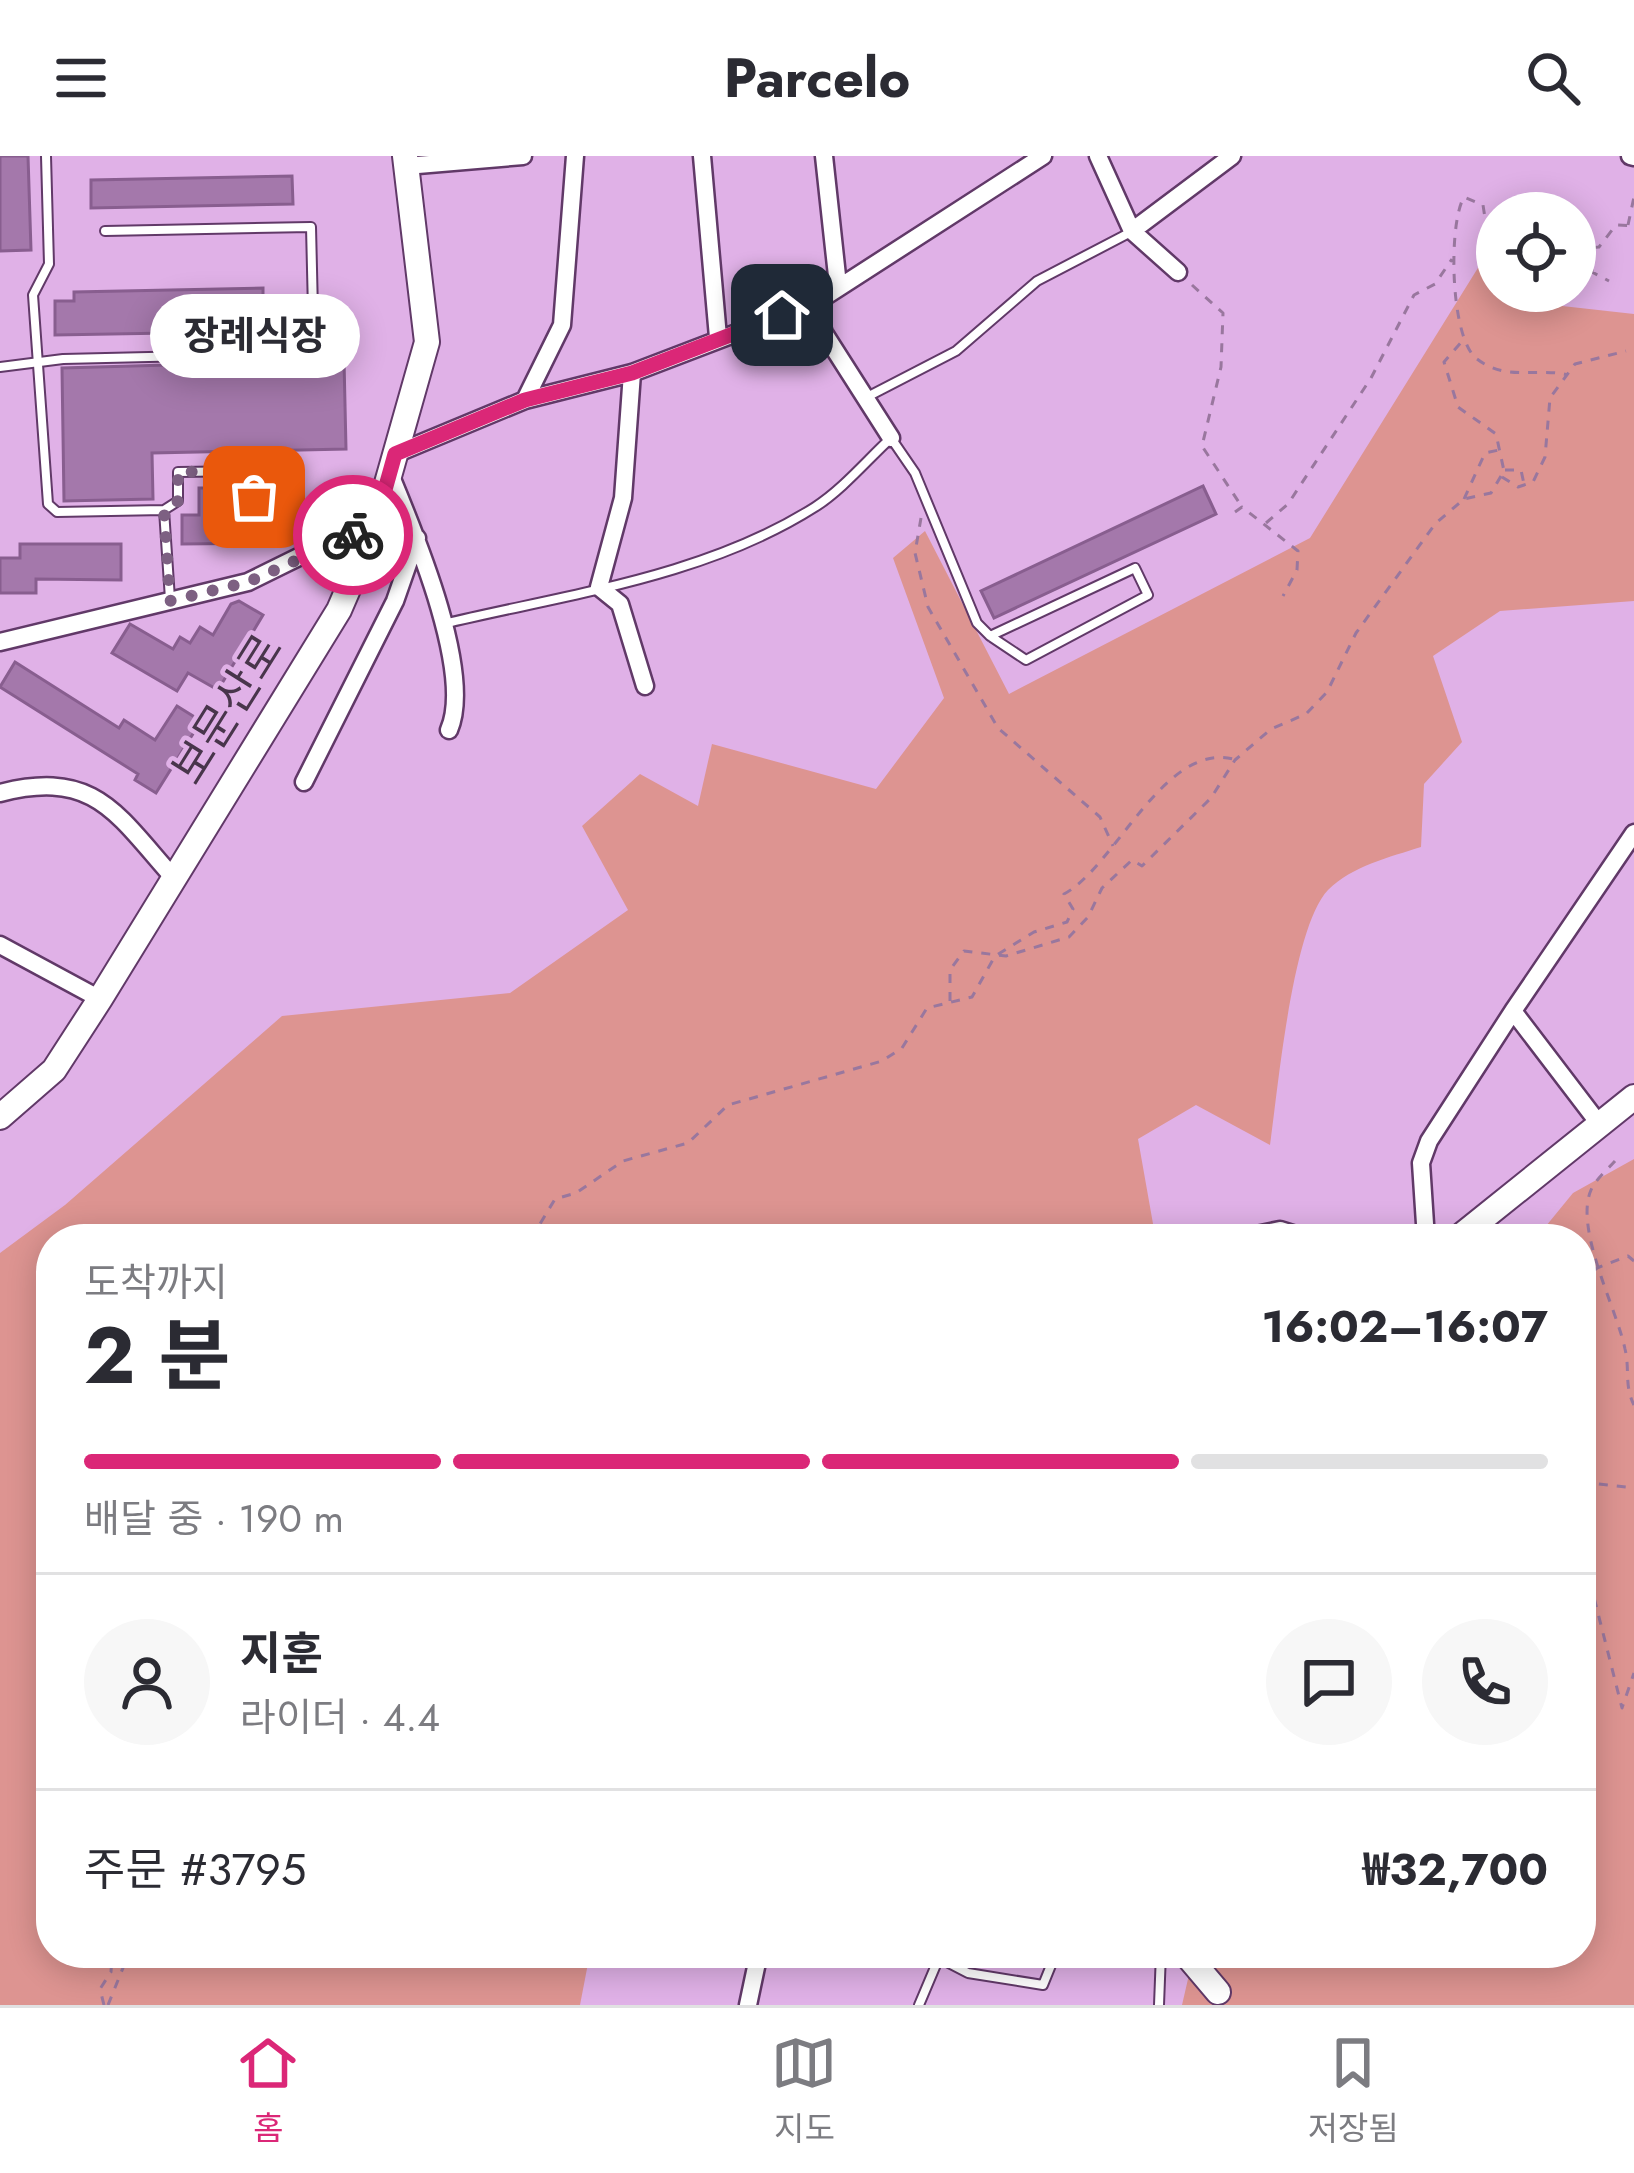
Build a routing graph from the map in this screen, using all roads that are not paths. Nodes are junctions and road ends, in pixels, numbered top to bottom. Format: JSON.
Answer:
{"nodes":[{"id":1,"x":46,"y":156,"type":"edge"},
{"id":2,"x":523,"y":156,"type":"edge"},
{"id":3,"x":575,"y":156,"type":"edge"},
{"id":4,"x":702,"y":156,"type":"edge"},
{"id":5,"x":824,"y":156,"type":"edge"},
{"id":6,"x":1042,"y":156,"type":"edge"},
{"id":7,"x":1098,"y":156,"type":"edge"},
{"id":8,"x":1232,"y":156,"type":"edge"},
{"id":9,"x":406,"y":161,"type":"edge"},
{"id":10,"x":105,"y":231,"type":"dead end"},
{"id":11,"x":1132,"y":231,"type":"junction"},
{"id":12,"x":1178,"y":272,"type":"road end"},
{"id":13,"x":838,"y":285,"type":"junction"},
{"id":14,"x":815,"y":303,"type":"junction"},
{"id":15,"x":718,"y":338,"type":"junction"},
{"id":16,"x":41,"y":363,"type":"junction"},
{"id":17,"x":0,"y":367,"type":"edge"},
{"id":18,"x":632,"y":373,"type":"junction"},
{"id":19,"x":867,"y":397,"type":"junction"},
{"id":20,"x":525,"y":400,"type":"junction"},
{"id":21,"x":891,"y":438,"type":"junction"},
{"id":22,"x":393,"y":464,"type":"junction"},
{"id":23,"x":254,"y":497,"type":"dead end"},
{"id":24,"x":164,"y":510,"type":"junction"},
{"id":25,"x":374,"y":529,"type":"junction"},
{"id":26,"x":417,"y":538,"type":"junction"},
{"id":27,"x":599,"y":587,"type":"junction"},
{"id":28,"x":170,"y":601,"type":"junction"},
{"id":29,"x":442,"y":624,"type":"junction"},
{"id":30,"x":990,"y":636,"type":"junction"},
{"id":31,"x":0,"y":642,"type":"edge"},
{"id":32,"x":645,"y":686,"type":"dead end"},
{"id":33,"x":448,"y":730,"type":"dead end"},
{"id":34,"x":304,"y":782,"type":"dead end"},
{"id":35,"x":0,"y":794,"type":"edge"},
{"id":36,"x":1634,"y":833,"type":"edge"},
{"id":37,"x":172,"y":876,"type":"junction"},
{"id":38,"x":0,"y":945,"type":"edge"},
{"id":39,"x":100,"y":999,"type":"junction"},
{"id":40,"x":1513,"y":1011,"type":"junction"},
{"id":41,"x":1634,"y":1097,"type":"edge"},
{"id":42,"x":0,"y":1117,"type":"edge"},
{"id":43,"x":1600,"y":1125,"type":"junction"},
{"id":44,"x":1425,"y":1224,"type":"edge"},
{"id":45,"x":1476,"y":1224,"type":"edge"},
{"id":46,"x":756,"y":1968,"type":"edge"},
{"id":47,"x":935,"y":1968,"type":"edge"},
{"id":48,"x":960,"y":1968,"type":"edge"},
{"id":49,"x":1049,"y":1968,"type":"edge"},
{"id":50,"x":1160,"y":1968,"type":"edge"},
{"id":51,"x":1196,"y":1968,"type":"edge"},
{"id":52,"x":1218,"y":1999,"type":"edge"},
{"id":53,"x":748,"y":2005,"type":"edge"},
{"id":54,"x":919,"y":2005,"type":"edge"},
{"id":55,"x":1159,"y":2005,"type":"edge"}],
"edges":[{"from":1,"to":16,"type":"lane"},
{"from":2,"to":9,"type":"street"},
{"from":3,"to":20,"type":"street"},
{"from":4,"to":15,"type":"street"},
{"from":5,"to":13,"type":"street"},
{"from":6,"to":13,"type":"street"},
{"from":7,"to":11,"type":"street"},
{"from":8,"to":11,"type":"street"},
{"from":9,"to":22,"type":"main road","name":"보문산로"},
{"from":10,"to":16,"type":"lane"},
{"from":11,"to":12,"type":"street"},
{"from":11,"to":19,"type":"lane"},
{"from":13,"to":14,"type":"street"},
{"from":14,"to":15,"type":"street"},
{"from":14,"to":19,"type":"street"},
{"from":15,"to":18,"type":"street"},
{"from":16,"to":17,"type":"lane"},
{"from":16,"to":24,"type":"lane"},
{"from":18,"to":20,"type":"street"},
{"from":18,"to":27,"type":"street"},
{"from":19,"to":21,"type":"street"},
{"from":20,"to":22,"type":"street"},
{"from":21,"to":27,"type":"lane"},
{"from":21,"to":30,"type":"lane"},
{"from":22,"to":25,"type":"main road","name":"보문산로"},
{"from":22,"to":26,"type":"street"},
{"from":23,"to":24,"type":"lane"},
{"from":24,"to":28,"type":"lane"},
{"from":25,"to":28,"type":"street"},
{"from":25,"to":37,"type":"main road","name":"보문산로"},
{"from":26,"to":29,"type":"street"},
{"from":26,"to":34,"type":"street"},
{"from":27,"to":29,"type":"lane"},
{"from":27,"to":32,"type":"street"},
{"from":28,"to":31,"type":"street"},
{"from":29,"to":33,"type":"street"},
{"from":30,"to":30,"type":"lane"},
{"from":35,"to":37,"type":"street"},
{"from":36,"to":40,"type":"street"},
{"from":37,"to":39,"type":"main road","name":"보문산로"},
{"from":38,"to":39,"type":"street"},
{"from":39,"to":42,"type":"main road","name":"보문산로"},
{"from":40,"to":43,"type":"street"},
{"from":40,"to":44,"type":"street"},
{"from":41,"to":43,"type":"main road"},
{"from":43,"to":45,"type":"main road"},
{"from":46,"to":53,"type":"street"},
{"from":47,"to":54,"type":"lane"},
{"from":48,"to":49,"type":"lane"},
{"from":50,"to":55,"type":"lane"},
{"from":51,"to":52,"type":"main road"}]}
